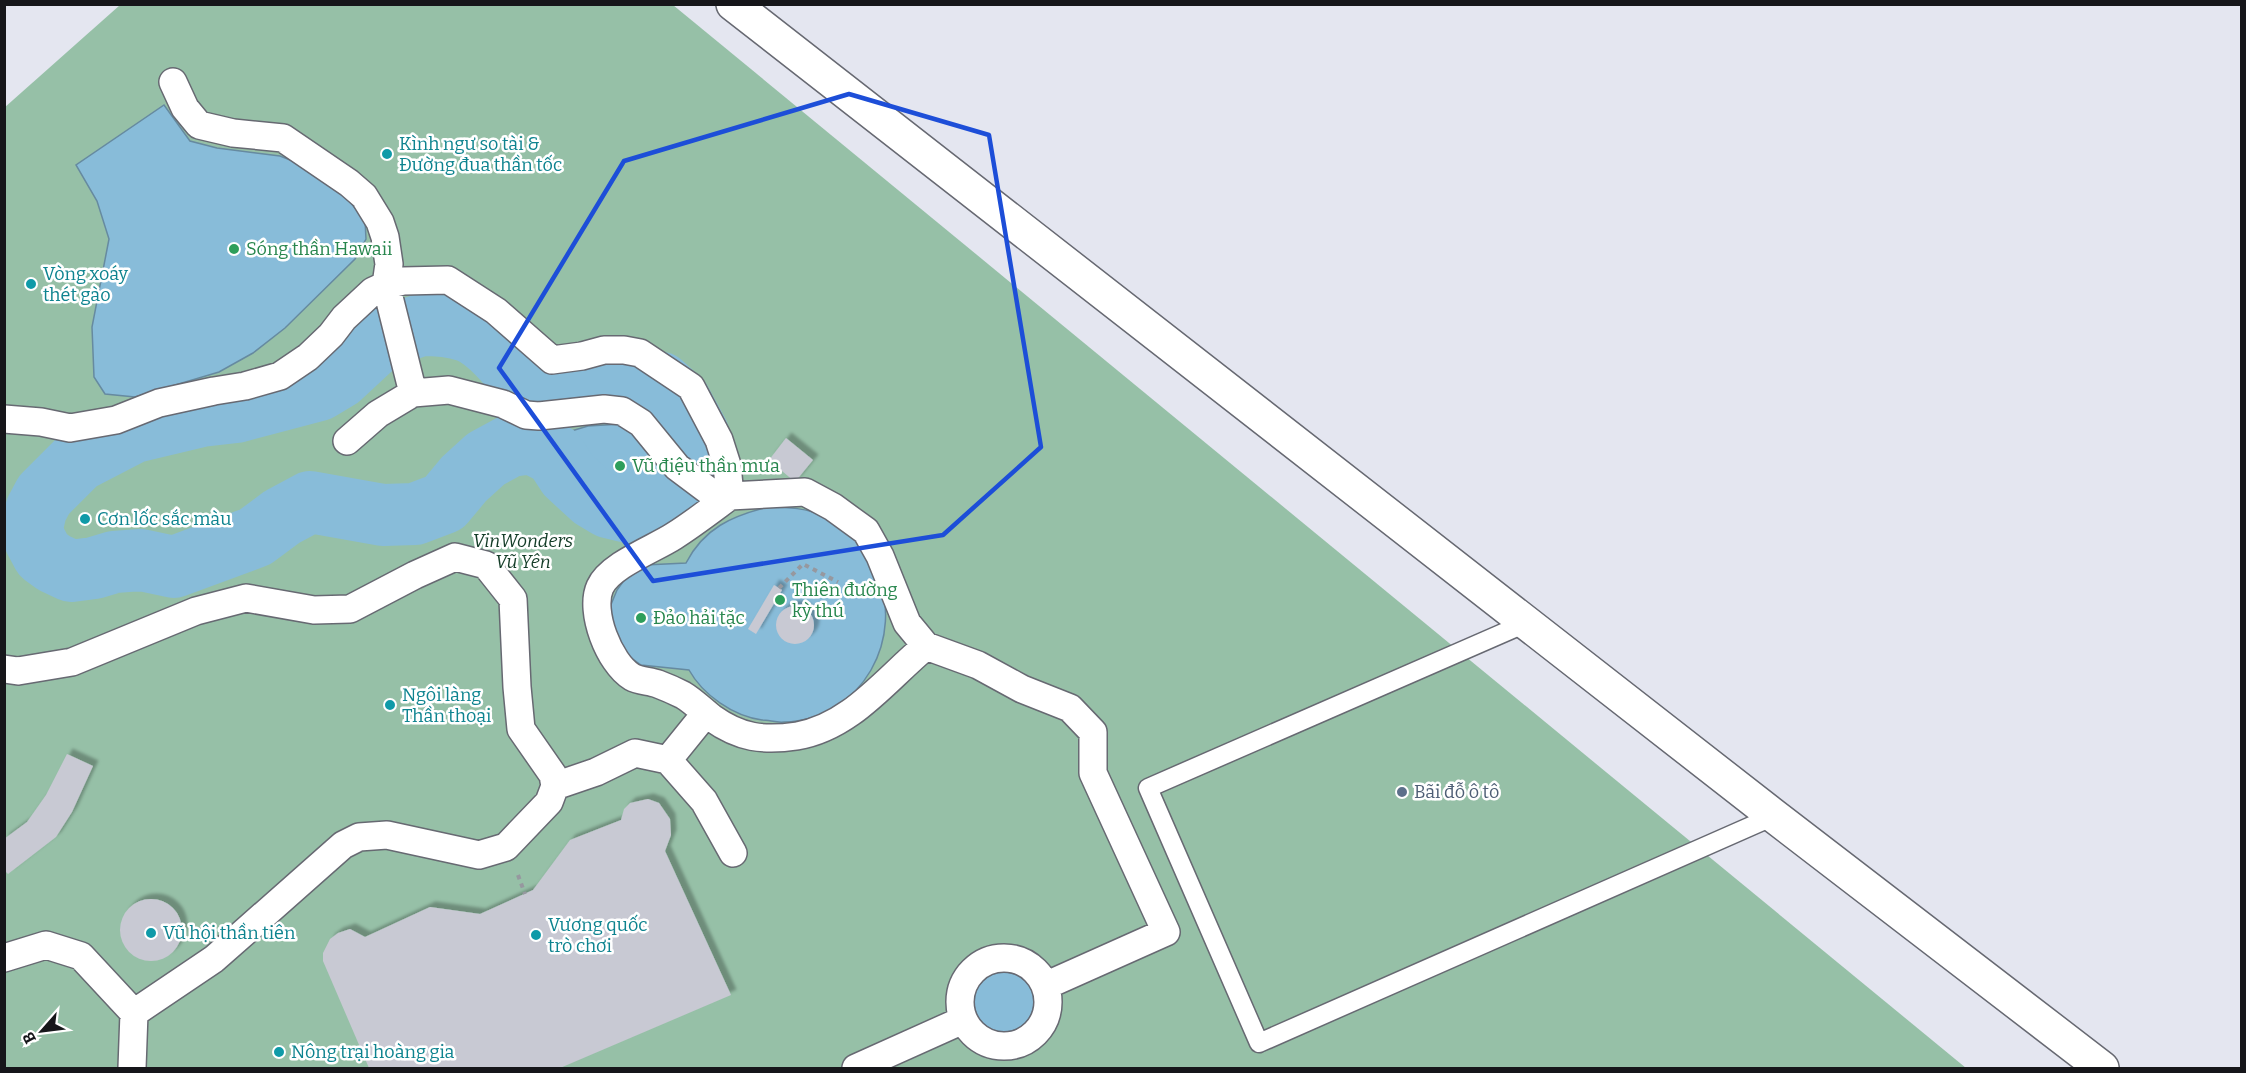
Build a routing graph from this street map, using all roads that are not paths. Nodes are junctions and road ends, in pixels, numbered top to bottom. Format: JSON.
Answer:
{"nodes":[{"id":1,"x":733,"y":4,"type":"edge"},
{"id":2,"x":173,"y":82,"type":"dead end"},
{"id":3,"x":388,"y":294,"type":"junction"},
{"id":4,"x":410,"y":382,"type":"junction"},
{"id":5,"x":4,"y":419,"type":"edge"},
{"id":6,"x":347,"y":441,"type":"dead end"},
{"id":7,"x":719,"y":494,"type":"junction"},
{"id":8,"x":1526,"y":623,"type":"junction"},
{"id":9,"x":926,"y":646,"type":"junction"},
{"id":10,"x":4,"y":669,"type":"edge"},
{"id":11,"x":706,"y":713,"type":"junction"},
{"id":12,"x":668,"y":760,"type":"junction"},
{"id":13,"x":555,"y":786,"type":"junction"},
{"id":14,"x":1774,"y":816,"type":"junction"},
{"id":15,"x":733,"y":853,"type":"dead end"},
{"id":16,"x":4,"y":958,"type":"edge"},
{"id":17,"x":1045,"y":986,"type":"junction"},
{"id":18,"x":134,"y":1013,"type":"junction"},
{"id":19,"x":963,"y":1020,"type":"junction"},
{"id":20,"x":132,"y":1068,"type":"edge"},
{"id":21,"x":856,"y":1068,"type":"edge"},
{"id":22,"x":2102,"y":1068,"type":"edge"}],
"edges":[{"from":1,"to":8,"type":"street"},
{"from":2,"to":3,"type":"street"},
{"from":3,"to":4,"type":"street"},
{"from":3,"to":5,"type":"street"},
{"from":3,"to":7,"type":"street"},
{"from":4,"to":6,"type":"street"},
{"from":4,"to":7,"type":"street"},
{"from":7,"to":9,"type":"street"},
{"from":7,"to":11,"type":"street"},
{"from":8,"to":14,"type":"street"},
{"from":8,"to":14,"type":"lane"},
{"from":9,"to":11,"type":"street"},
{"from":9,"to":17,"type":"street"},
{"from":10,"to":13,"type":"street"},
{"from":11,"to":12,"type":"street"},
{"from":12,"to":13,"type":"street"},
{"from":12,"to":15,"type":"street"},
{"from":13,"to":18,"type":"street"},
{"from":14,"to":22,"type":"street"},
{"from":16,"to":18,"type":"street"},
{"from":17,"to":19,"type":"street"},
{"from":17,"to":19,"type":"street"},
{"from":18,"to":20,"type":"street"},
{"from":19,"to":21,"type":"street"}]}
